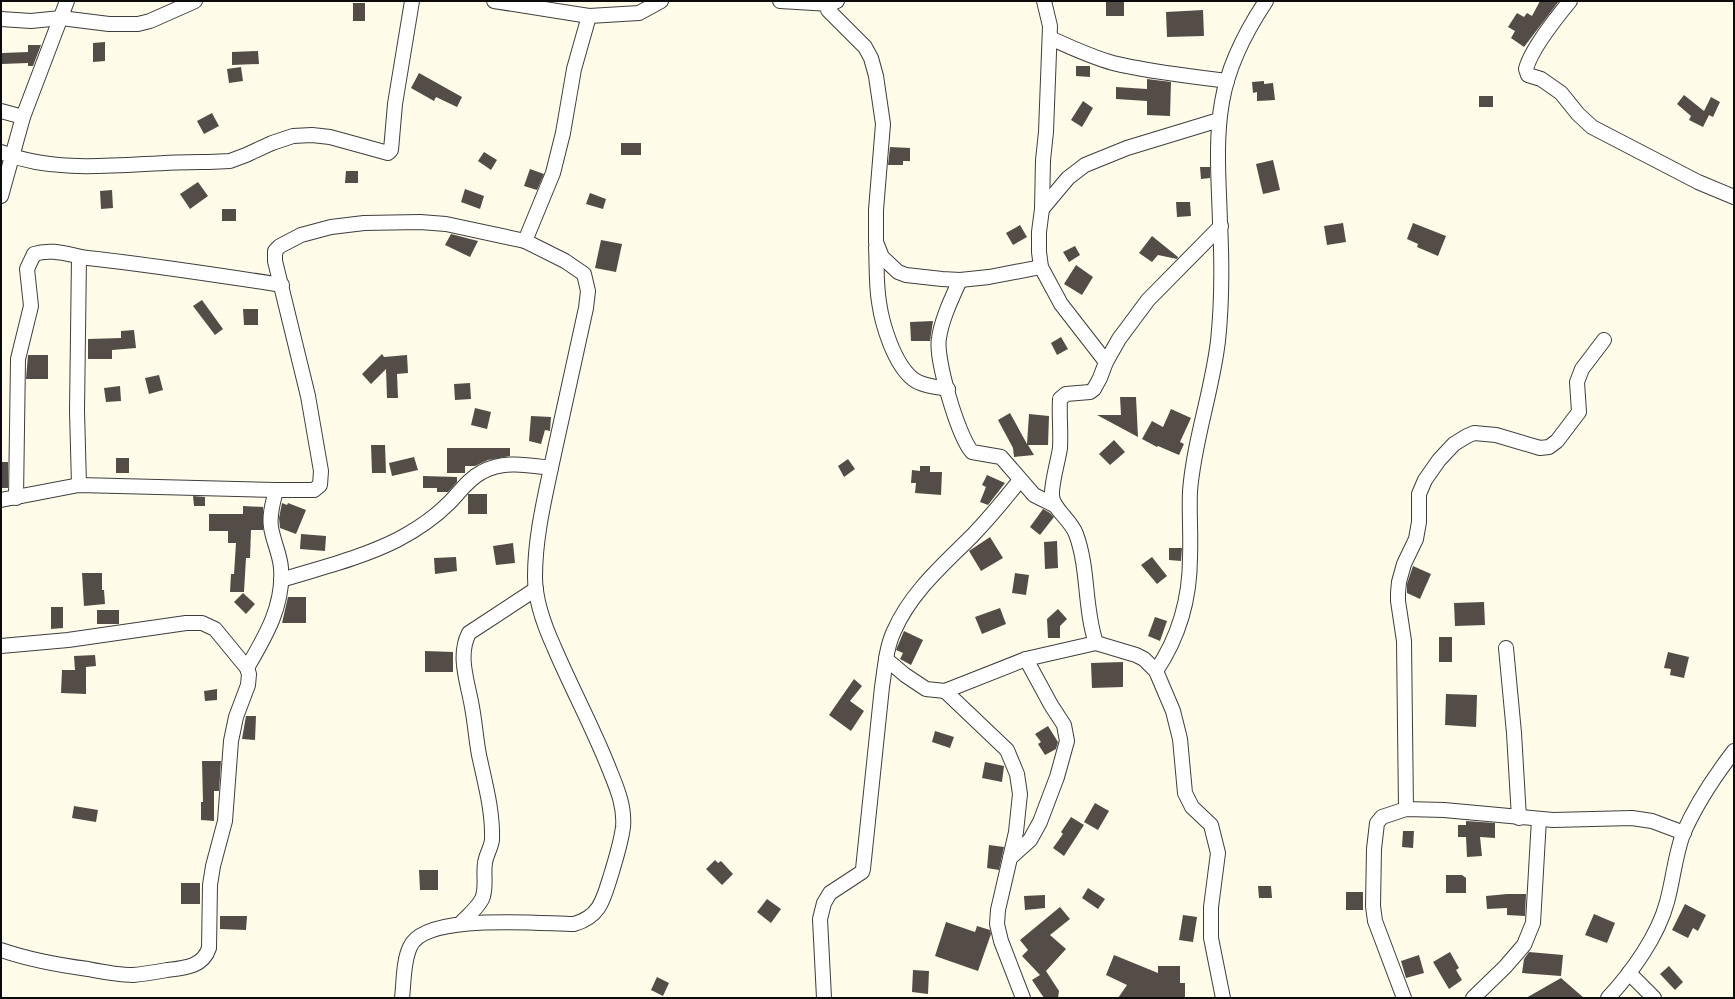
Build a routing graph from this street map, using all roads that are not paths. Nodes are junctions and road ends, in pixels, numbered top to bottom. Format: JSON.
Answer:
{"nodes":[{"id":1,"x":68,"y":1,"type":"edge"},
{"id":2,"x":195,"y":1,"type":"edge"},
{"id":3,"x":412,"y":1,"type":"edge"},
{"id":4,"x":494,"y":1,"type":"edge"},
{"id":5,"x":661,"y":1,"type":"edge"},
{"id":6,"x":780,"y":1,"type":"edge"},
{"id":7,"x":1044,"y":1,"type":"edge"},
{"id":8,"x":1266,"y":1,"type":"edge"},
{"id":9,"x":1570,"y":1,"type":"edge"},
{"id":10,"x":832,"y":5,"type":"edge"},
{"id":11,"x":590,"y":16,"type":"junction"},
{"id":12,"x":61,"y":18,"type":"junction"},
{"id":13,"x":2,"y":22,"type":"edge"},
{"id":14,"x":1050,"y":38,"type":"junction"},
{"id":15,"x":1227,"y":81,"type":"junction"},
{"id":16,"x":1,"y":110,"type":"edge"},
{"id":17,"x":23,"y":117,"type":"junction"},
{"id":18,"x":1219,"y":120,"type":"junction"},
{"id":19,"x":6,"y":154,"type":"edge"},
{"id":20,"x":1,"y":196,"type":"edge"},
{"id":21,"x":1734,"y":197,"type":"edge"},
{"id":22,"x":1042,"y":209,"type":"junction"},
{"id":23,"x":1221,"y":226,"type":"junction"},
{"id":24,"x":525,"y":241,"type":"junction"},
{"id":25,"x":876,"y":242,"type":"junction"},
{"id":26,"x":80,"y":257,"type":"junction"},
{"id":27,"x":1041,"y":267,"type":"junction"},
{"id":28,"x":960,"y":280,"type":"junction"},
{"id":29,"x":282,"y":285,"type":"junction"},
{"id":30,"x":1604,"y":340,"type":"dead end"},
{"id":31,"x":1106,"y":362,"type":"junction"},
{"id":32,"x":948,"y":389,"type":"junction"},
{"id":33,"x":551,"y":468,"type":"junction"},
{"id":34,"x":1020,"y":480,"type":"junction"},
{"id":35,"x":79,"y":485,"type":"junction"},
{"id":36,"x":276,"y":490,"type":"junction"},
{"id":37,"x":16,"y":498,"type":"junction"},
{"id":38,"x":1,"y":500,"type":"edge"},
{"id":39,"x":1054,"y":505,"type":"junction"},
{"id":40,"x":281,"y":580,"type":"junction"},
{"id":41,"x":536,"y":589,"type":"junction"},
{"id":42,"x":1096,"y":642,"type":"junction"},
{"id":43,"x":1,"y":646,"type":"edge"},
{"id":44,"x":1506,"y":648,"type":"dead end"},
{"id":45,"x":886,"y":659,"type":"junction"},
{"id":46,"x":1026,"y":659,"type":"junction"},
{"id":47,"x":247,"y":668,"type":"junction"},
{"id":48,"x":1156,"y":671,"type":"junction"},
{"id":49,"x":945,"y":692,"type":"junction"},
{"id":50,"x":1734,"y":751,"type":"edge"},
{"id":51,"x":1406,"y":809,"type":"junction"},
{"id":52,"x":1519,"y":818,"type":"junction"},
{"id":53,"x":1539,"y":819,"type":"junction"},
{"id":54,"x":1684,"y":833,"type":"junction"},
{"id":55,"x":1010,"y":858,"type":"junction"},
{"id":56,"x":460,"y":924,"type":"junction"},
{"id":57,"x":1,"y":950,"type":"edge"},
{"id":58,"x":1629,"y":973,"type":"junction"},
{"id":59,"x":402,"y":998,"type":"edge"},
{"id":60,"x":824,"y":998,"type":"edge"},
{"id":61,"x":1023,"y":998,"type":"edge"},
{"id":62,"x":1223,"y":998,"type":"edge"},
{"id":63,"x":1404,"y":998,"type":"edge"},
{"id":64,"x":1473,"y":998,"type":"edge"},
{"id":65,"x":1608,"y":998,"type":"edge"},
{"id":66,"x":1654,"y":998,"type":"edge"}],
"edges":[{"from":1,"to":12,"type":"street"},
{"from":2,"to":12,"type":"street"},
{"from":3,"to":19,"type":"street"},
{"from":4,"to":11,"type":"street"},
{"from":5,"to":11,"type":"street"},
{"from":6,"to":10,"type":"street"},
{"from":7,"to":14,"type":"street"},
{"from":8,"to":15,"type":"street"},
{"from":9,"to":21,"type":"street"},
{"from":10,"to":25,"type":"street"},
{"from":11,"to":24,"type":"street"},
{"from":12,"to":13,"type":"street"},
{"from":12,"to":17,"type":"street"},
{"from":14,"to":15,"type":"street"},
{"from":14,"to":22,"type":"street"},
{"from":15,"to":18,"type":"street"},
{"from":16,"to":17,"type":"street"},
{"from":17,"to":19,"type":"street"},
{"from":18,"to":22,"type":"street"},
{"from":18,"to":23,"type":"street"},
{"from":19,"to":20,"type":"street"},
{"from":22,"to":27,"type":"street"},
{"from":23,"to":31,"type":"street"},
{"from":23,"to":48,"type":"street"},
{"from":24,"to":29,"type":"street"},
{"from":24,"to":33,"type":"street"},
{"from":25,"to":28,"type":"street"},
{"from":25,"to":32,"type":"street"},
{"from":26,"to":29,"type":"street"},
{"from":26,"to":35,"type":"street"},
{"from":26,"to":37,"type":"street"},
{"from":27,"to":28,"type":"street"},
{"from":27,"to":31,"type":"street"},
{"from":28,"to":32,"type":"street"},
{"from":29,"to":36,"type":"street"},
{"from":30,"to":51,"type":"street"},
{"from":31,"to":39,"type":"street"},
{"from":32,"to":34,"type":"street"},
{"from":33,"to":40,"type":"street"},
{"from":33,"to":41,"type":"street"},
{"from":34,"to":39,"type":"street"},
{"from":34,"to":45,"type":"street"},
{"from":35,"to":36,"type":"street"},
{"from":35,"to":37,"type":"street"},
{"from":36,"to":40,"type":"street"},
{"from":37,"to":38,"type":"street"},
{"from":39,"to":42,"type":"street"},
{"from":40,"to":47,"type":"street"},
{"from":41,"to":56,"type":"street"},
{"from":41,"to":56,"type":"street"},
{"from":42,"to":46,"type":"street"},
{"from":42,"to":48,"type":"street"},
{"from":43,"to":47,"type":"street"},
{"from":44,"to":52,"type":"street"},
{"from":45,"to":49,"type":"street"},
{"from":45,"to":60,"type":"street"},
{"from":46,"to":49,"type":"street"},
{"from":46,"to":55,"type":"street"},
{"from":47,"to":57,"type":"street"},
{"from":48,"to":62,"type":"street"},
{"from":49,"to":55,"type":"street"},
{"from":50,"to":54,"type":"street"},
{"from":51,"to":52,"type":"street"},
{"from":51,"to":63,"type":"street"},
{"from":52,"to":53,"type":"street"},
{"from":53,"to":54,"type":"street"},
{"from":53,"to":64,"type":"street"},
{"from":54,"to":58,"type":"street"},
{"from":55,"to":61,"type":"street"},
{"from":56,"to":59,"type":"street"},
{"from":58,"to":65,"type":"street"},
{"from":58,"to":66,"type":"street"}]}
